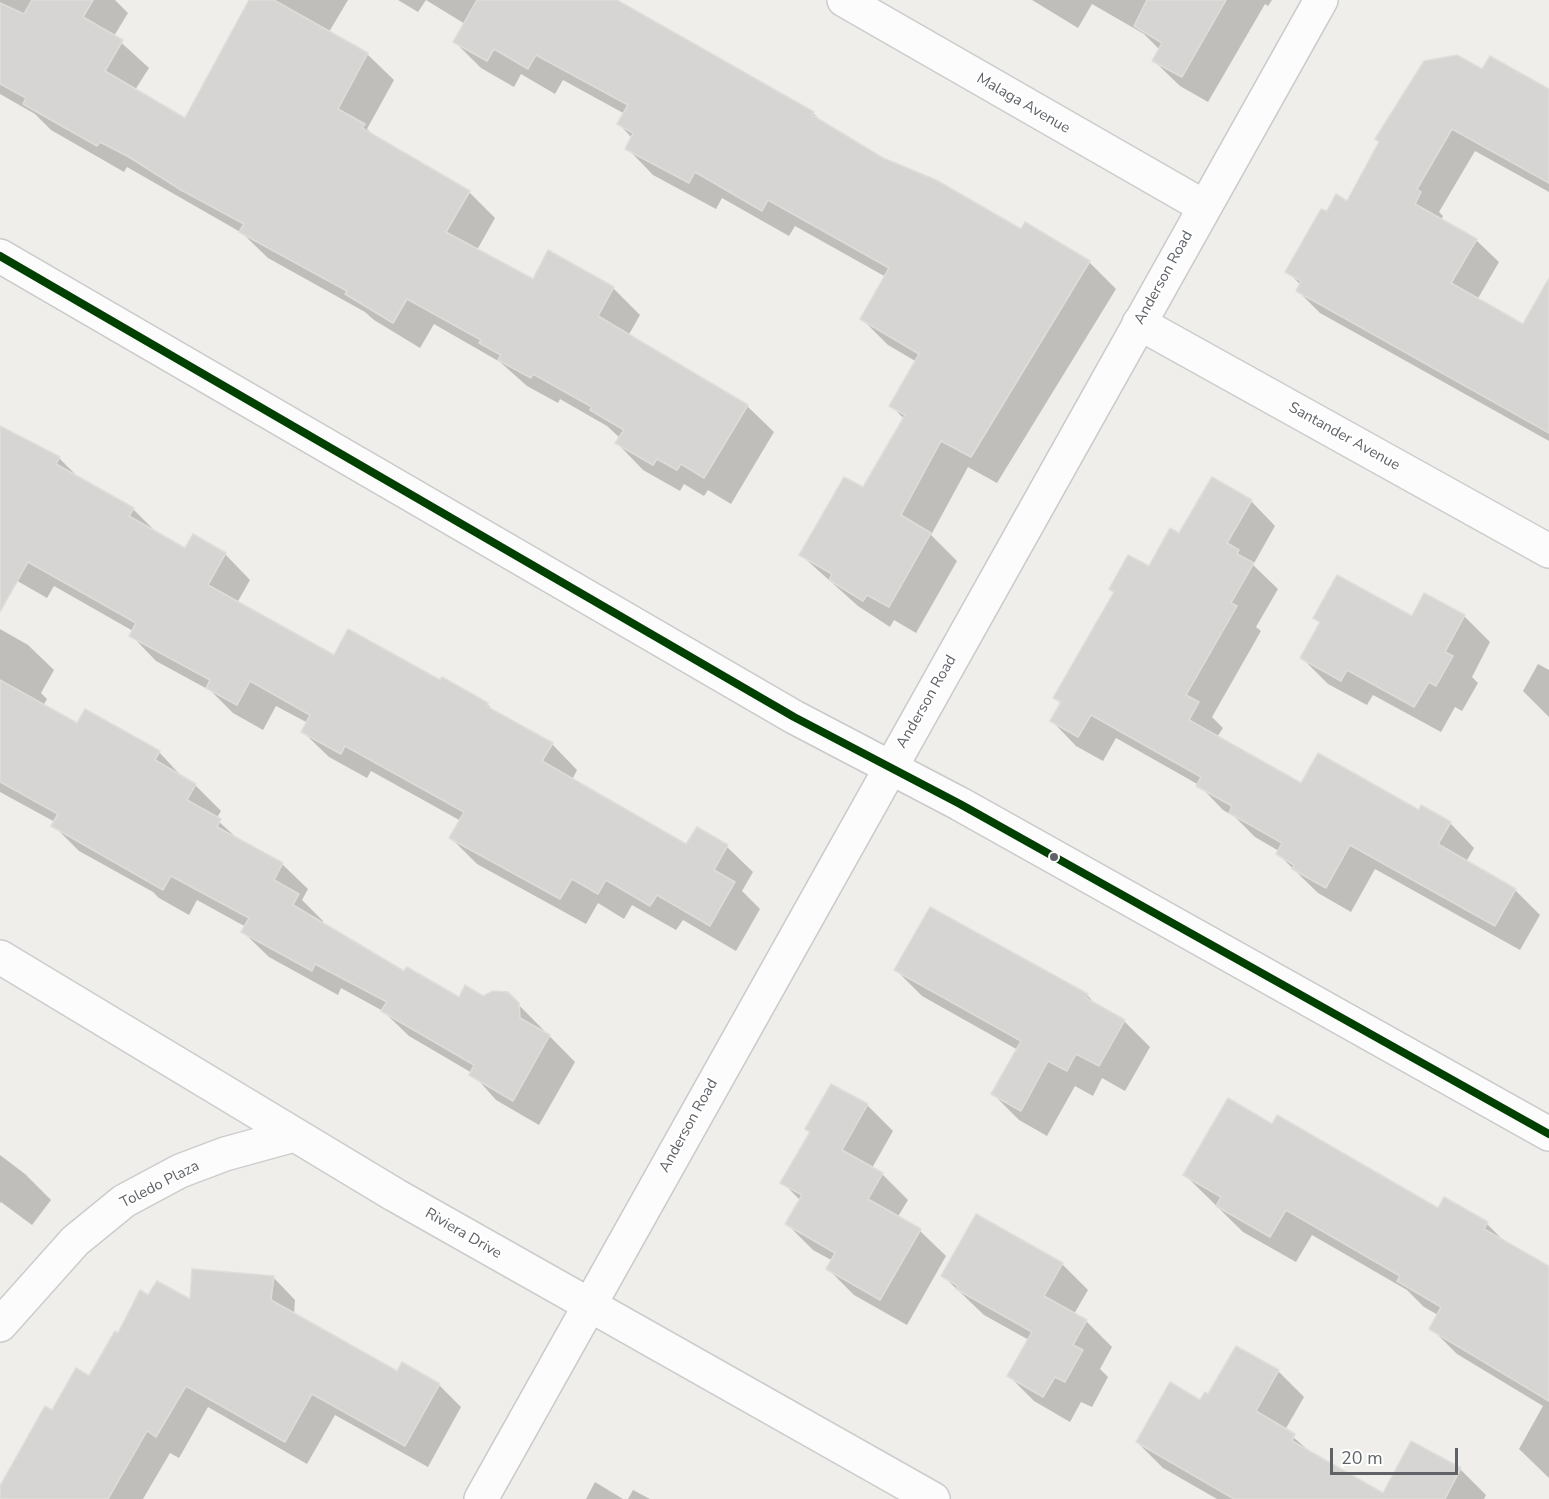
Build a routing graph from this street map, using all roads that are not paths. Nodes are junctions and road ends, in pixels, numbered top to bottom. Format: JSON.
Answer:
{"nodes":[{"id":1,"x":844,"y":0,"type":"edge"},
{"id":2,"x":1321,"y":0,"type":"edge"},
{"id":3,"x":1203,"y":206,"type":"junction"},
{"id":4,"x":0,"y":256,"type":"edge"},
{"id":5,"x":1139,"y":323,"type":"junction"},
{"id":6,"x":1549,"y":551,"type":"edge"},
{"id":7,"x":889,"y":768,"type":"junction"},
{"id":8,"x":0,"y":957,"type":"edge"},
{"id":9,"x":1549,"y":1134,"type":"edge"},
{"id":10,"x":294,"y":1135,"type":"junction"},
{"id":11,"x":589,"y":1306,"type":"junction"},
{"id":12,"x":0,"y":1325,"type":"edge"},
{"id":13,"x":481,"y":1499,"type":"edge"},
{"id":14,"x":933,"y":1499,"type":"edge"}],
"edges":[{"from":1,"to":3,"type":"street","name":"Malaga Avenue"},
{"from":2,"to":3,"type":"street","name":"Anderson Road"},
{"from":3,"to":5,"type":"street","name":"Anderson Road"},
{"from":4,"to":7,"type":"street"},
{"from":5,"to":6,"type":"street","name":"Santander Avenue"},
{"from":5,"to":7,"type":"street","name":"Anderson Road"},
{"from":7,"to":9,"type":"street"},
{"from":7,"to":11,"type":"street","name":"Anderson Road"},
{"from":8,"to":10,"type":"street","name":"Riviera Drive"},
{"from":10,"to":11,"type":"street","name":"Riviera Drive"},
{"from":10,"to":12,"type":"street","name":"Toledo Plaza"},
{"from":11,"to":13,"type":"street","name":"Anderson Road"},
{"from":11,"to":14,"type":"street","name":"Riviera Drive"}]}
